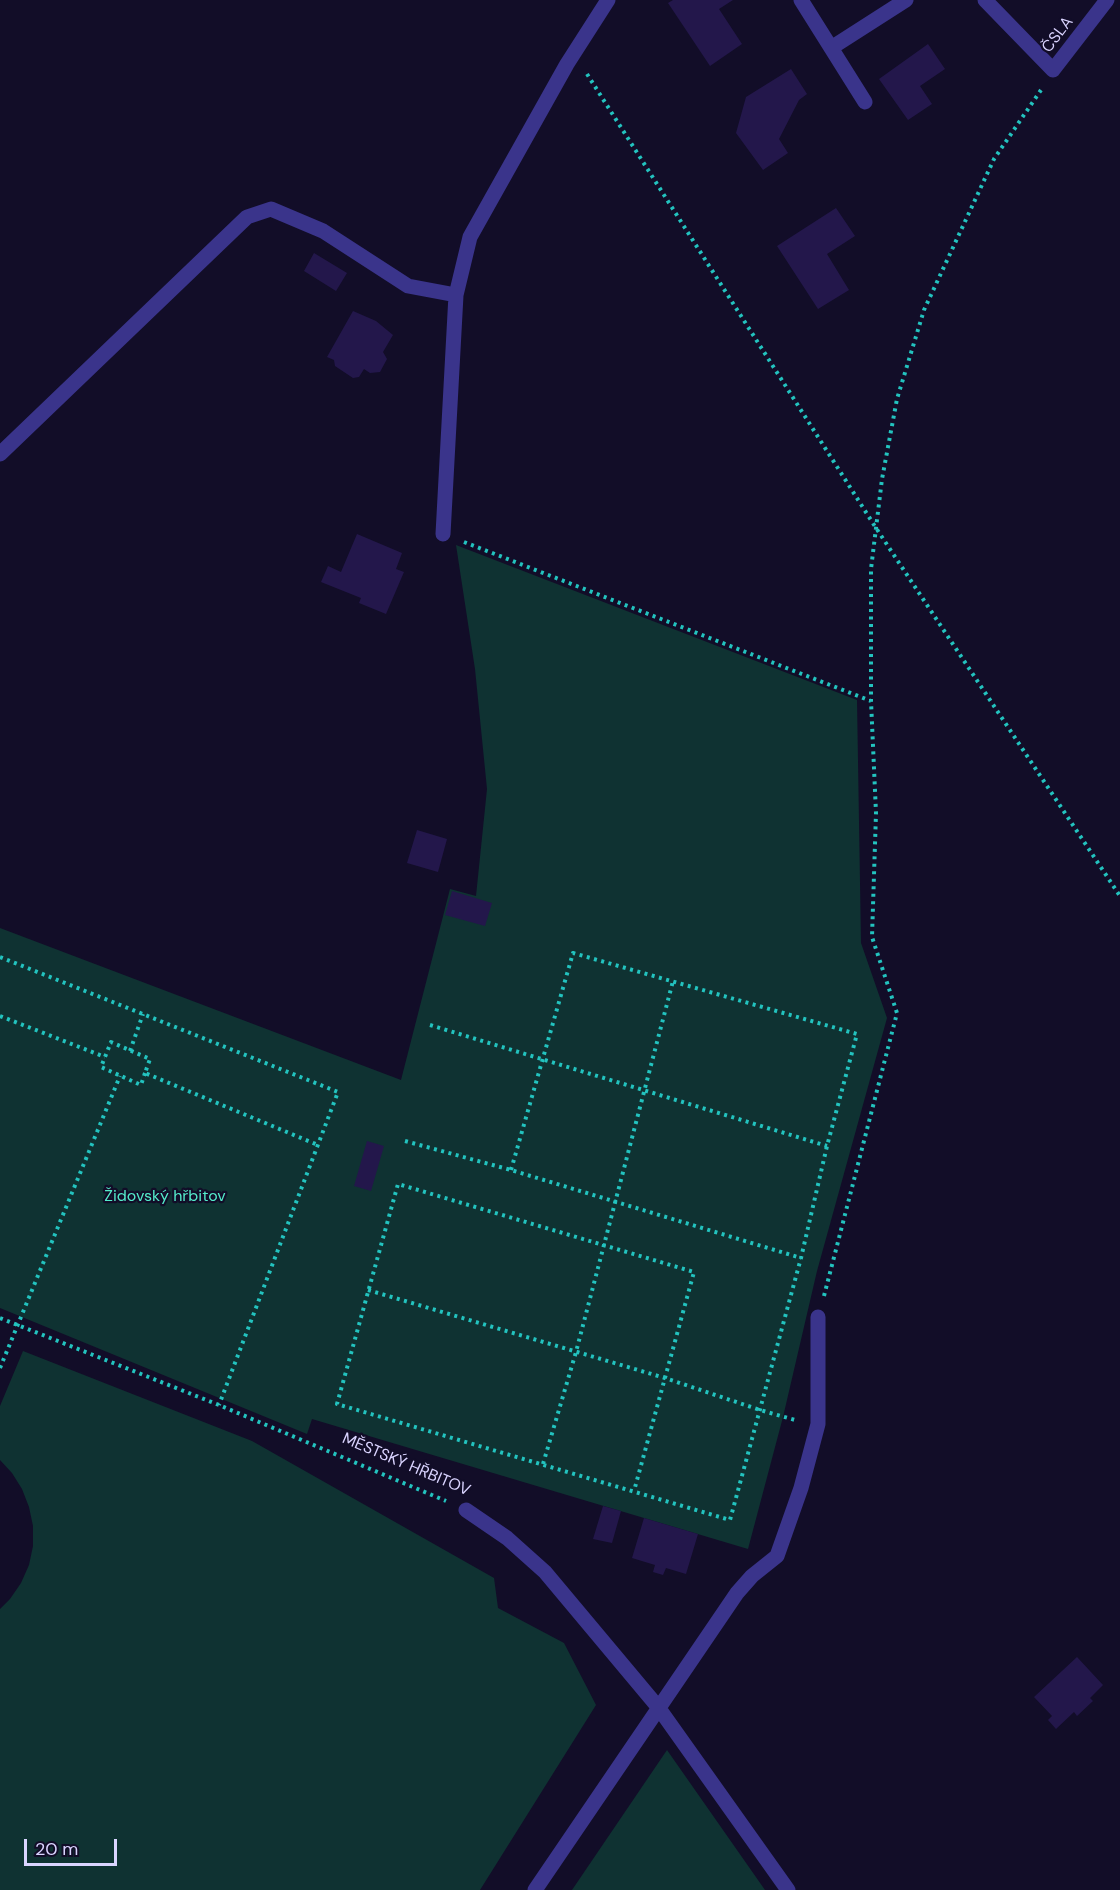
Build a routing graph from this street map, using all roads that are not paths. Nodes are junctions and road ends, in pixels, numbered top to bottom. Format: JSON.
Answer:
{"nodes":[{"id":1,"x":608,"y":0,"type":"edge"},
{"id":2,"x":801,"y":0,"type":"edge"},
{"id":3,"x":906,"y":0,"type":"edge"},
{"id":4,"x":985,"y":0,"type":"edge"},
{"id":5,"x":1107,"y":0,"type":"edge"},
{"id":6,"x":831,"y":48,"type":"junction"},
{"id":7,"x":865,"y":102,"type":"dead end"},
{"id":8,"x":456,"y":295,"type":"junction"},
{"id":9,"x":0,"y":454,"type":"edge"},
{"id":10,"x":443,"y":534,"type":"road end"},
{"id":11,"x":818,"y":1317,"type":"road end"},
{"id":12,"x":466,"y":1510,"type":"road end"},
{"id":13,"x":658,"y":1707,"type":"junction"},
{"id":14,"x":535,"y":1890,"type":"edge"},
{"id":15,"x":788,"y":1890,"type":"edge"}],
"edges":[{"from":1,"to":8,"type":"street"},
{"from":2,"to":6,"type":"street"},
{"from":3,"to":6,"type":"street"},
{"from":4,"to":5,"type":"street","name":"ČSLA"},
{"from":6,"to":7,"type":"street"},
{"from":8,"to":9,"type":"street"},
{"from":8,"to":10,"type":"street"},
{"from":11,"to":13,"type":"street"},
{"from":12,"to":13,"type":"street","name":"MĚSTSKÝ HŘBITOV"},
{"from":13,"to":14,"type":"street"},
{"from":13,"to":15,"type":"street","name":"MĚSTSKÝ HŘBITOV"}]}
